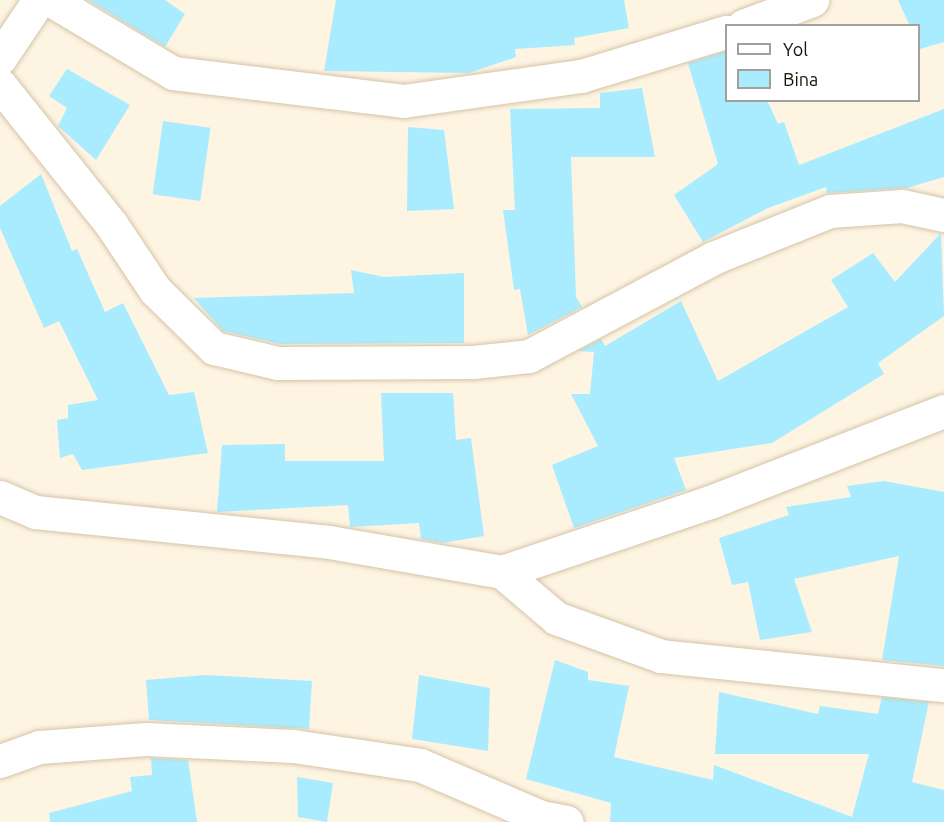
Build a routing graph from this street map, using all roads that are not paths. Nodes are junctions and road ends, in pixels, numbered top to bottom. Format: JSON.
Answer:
{"nodes":[{"id":1,"x":812,"y":0,"type":"edge"},
{"id":2,"x":34,"y":3,"type":"edge"},
{"id":3,"x":748,"y":24,"type":"edge"},
{"id":4,"x":725,"y":32,"type":"edge"},
{"id":5,"x":0,"y":58,"type":"edge"},
{"id":6,"x":0,"y":85,"type":"edge"},
{"id":7,"x":944,"y":216,"type":"edge"},
{"id":8,"x":944,"y":411,"type":"edge"},
{"id":9,"x":0,"y":497,"type":"edge"},
{"id":10,"x":502,"y":572,"type":"junction"},
{"id":11,"x":944,"y":685,"type":"edge"},
{"id":12,"x":0,"y":761,"type":"edge"},
{"id":13,"x":567,"y":822,"type":"edge"}],
"edges":[{"from":1,"to":3,"type":"street"},
{"from":2,"to":4,"type":"street"},
{"from":2,"to":5,"type":"street"},
{"from":6,"to":7,"type":"street"},
{"from":8,"to":10,"type":"street"},
{"from":9,"to":10,"type":"street"},
{"from":10,"to":11,"type":"street"},
{"from":12,"to":13,"type":"street"}]}
